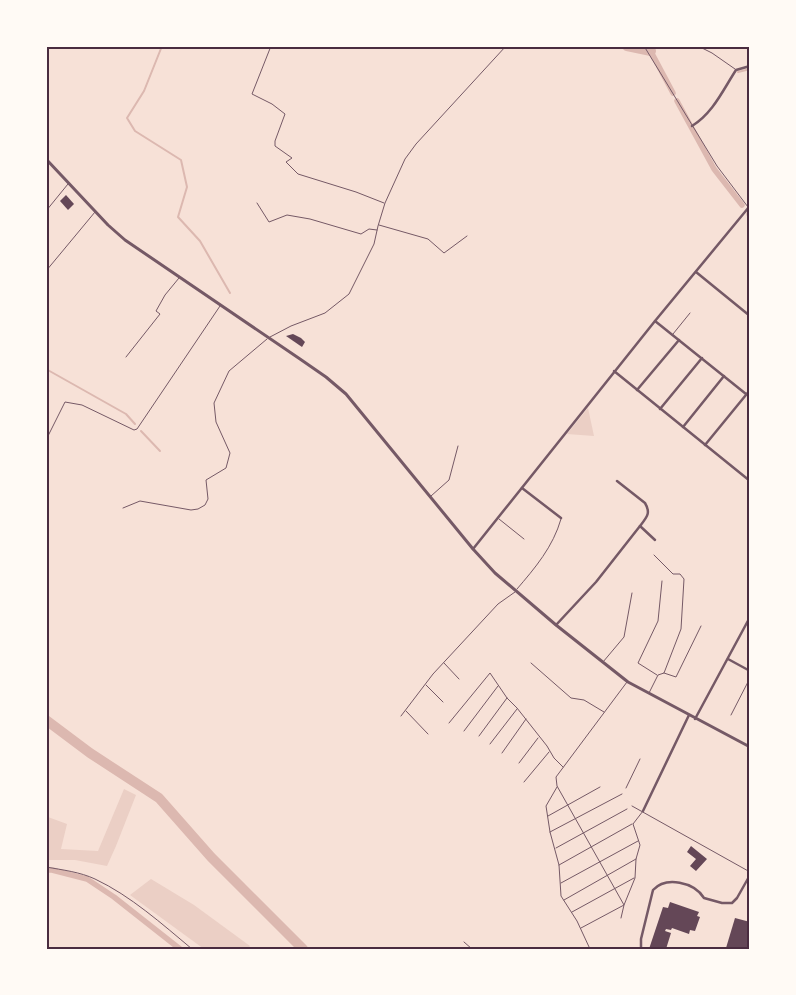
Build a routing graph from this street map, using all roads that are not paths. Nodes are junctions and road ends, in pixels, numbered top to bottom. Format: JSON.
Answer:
{"nodes":[{"id":1,"x":270,"y":46,"type":"edge"},
{"id":2,"x":506,"y":46,"type":"edge"},
{"id":3,"x":644,"y":46,"type":"edge"},
{"id":4,"x":698,"y":46,"type":"edge"},
{"id":5,"x":750,"y":66,"type":"edge"},
{"id":6,"x":736,"y":70,"type":"junction"},
{"id":7,"x":692,"y":126,"type":"junction"},
{"id":8,"x":46,"y":159,"type":"edge"},
{"id":9,"x":68,"y":183,"type":"junction"},
{"id":10,"x":256,"y":203,"type":"dead end"},
{"id":11,"x":385,"y":203,"type":"junction"},
{"id":12,"x":749,"y":207,"type":"edge"},
{"id":13,"x":46,"y":211,"type":"edge"},
{"id":14,"x":95,"y":211,"type":"junction"},
{"id":15,"x":378,"y":225,"type":"junction"},
{"id":16,"x":378,"y":230,"type":"junction"},
{"id":17,"x":467,"y":236,"type":"dead end"},
{"id":18,"x":46,"y":272,"type":"edge"},
{"id":19,"x":696,"y":272,"type":"junction"},
{"id":20,"x":179,"y":278,"type":"junction"},
{"id":21,"x":220,"y":306,"type":"junction"},
{"id":22,"x":690,"y":313,"type":"dead end"},
{"id":23,"x":750,"y":316,"type":"edge"},
{"id":24,"x":655,"y":321,"type":"junction"},
{"id":25,"x":672,"y":334,"type":"junction"},
{"id":26,"x":269,"y":338,"type":"junction"},
{"id":27,"x":679,"y":340,"type":"junction"},
{"id":28,"x":126,"y":356,"type":"dead end"},
{"id":29,"x":702,"y":358,"type":"junction"},
{"id":30,"x":614,"y":371,"type":"junction"},
{"id":31,"x":724,"y":376,"type":"junction"},
{"id":32,"x":638,"y":390,"type":"junction"},
{"id":33,"x":750,"y":390,"type":"edge"},
{"id":34,"x":746,"y":394,"type":"junction"},
{"id":35,"x":660,"y":409,"type":"junction"},
{"id":36,"x":683,"y":427,"type":"junction"},
{"id":37,"x":46,"y":440,"type":"edge"},
{"id":38,"x":705,"y":445,"type":"junction"},
{"id":39,"x":458,"y":446,"type":"dead end"},
{"id":40,"x":617,"y":481,"type":"dead end"},
{"id":41,"x":750,"y":481,"type":"edge"},
{"id":42,"x":522,"y":488,"type":"junction"},
{"id":43,"x":430,"y":496,"type":"junction"},
{"id":44,"x":123,"y":508,"type":"dead end"},
{"id":45,"x":499,"y":518,"type":"junction"},
{"id":46,"x":561,"y":518,"type":"joint"},
{"id":47,"x":640,"y":526,"type":"junction"},
{"id":48,"x":524,"y":539,"type":"dead end"},
{"id":49,"x":655,"y":540,"type":"dead end"},
{"id":50,"x":473,"y":549,"type":"junction"},
{"id":51,"x":654,"y":555,"type":"dead end"},
{"id":52,"x":662,"y":581,"type":"dead end"},
{"id":53,"x":516,"y":590,"type":"junction"},
{"id":54,"x":632,"y":593,"type":"dead end"},
{"id":55,"x":750,"y":618,"type":"edge"},
{"id":56,"x":556,"y":625,"type":"junction"},
{"id":57,"x":700,"y":626,"type":"dead end"},
{"id":58,"x":728,"y":659,"type":"junction"},
{"id":59,"x":443,"y":663,"type":"junction"},
{"id":60,"x":531,"y":663,"type":"dead end"},
{"id":61,"x":603,"y":663,"type":"junction"},
{"id":62,"x":750,"y":670,"type":"edge"},
{"id":63,"x":664,"y":673,"type":"junction"},
{"id":64,"x":658,"y":675,"type":"junction"},
{"id":65,"x":750,"y":678,"type":"edge"},
{"id":66,"x":459,"y":679,"type":"dead end"},
{"id":67,"x":628,"y":682,"type":"junction"},
{"id":68,"x":425,"y":684,"type":"junction"},
{"id":69,"x":498,"y":686,"type":"junction"},
{"id":70,"x":649,"y":694,"type":"junction"},
{"id":71,"x":507,"y":698,"type":"junction"},
{"id":72,"x":443,"y":702,"type":"dead end"},
{"id":73,"x":517,"y":708,"type":"junction"},
{"id":74,"x":406,"y":710,"type":"junction"},
{"id":75,"x":605,"y":713,"type":"junction"},
{"id":76,"x":731,"y":715,"type":"dead end"},
{"id":77,"x":401,"y":716,"type":"dead end"},
{"id":78,"x":689,"y":716,"type":"junction"},
{"id":79,"x":526,"y":719,"type":"junction"},
{"id":80,"x":695,"y":719,"type":"junction"},
{"id":81,"x":449,"y":723,"type":"dead end"},
{"id":82,"x":464,"y":731,"type":"dead end"},
{"id":83,"x":428,"y":734,"type":"dead end"},
{"id":84,"x":479,"y":736,"type":"dead end"},
{"id":85,"x":539,"y":736,"type":"junction"},
{"id":86,"x":490,"y":744,"type":"dead end"},
{"id":87,"x":750,"y":748,"type":"edge"},
{"id":88,"x":549,"y":751,"type":"junction"},
{"id":89,"x":502,"y":753,"type":"dead end"},
{"id":90,"x":640,"y":759,"type":"dead end"},
{"id":91,"x":519,"y":763,"type":"dead end"},
{"id":92,"x":564,"y":768,"type":"junction"},
{"id":93,"x":524,"y":782,"type":"dead end"},
{"id":94,"x":558,"y":786,"type":"junction"},
{"id":95,"x":600,"y":787,"type":"dead end"},
{"id":96,"x":626,"y":788,"type":"dead end"},
{"id":97,"x":622,"y":794,"type":"dead end"},
{"id":98,"x":568,"y":805,"type":"junction"},
{"id":99,"x":632,"y":806,"type":"dead end"},
{"id":100,"x":627,"y":809,"type":"dead end"},
{"id":101,"x":643,"y":811,"type":"junction"},
{"id":102,"x":547,"y":816,"type":"junction"},
{"id":103,"x":575,"y":818,"type":"junction"},
{"id":104,"x":633,"y":824,"type":"junction"},
{"id":105,"x":550,"y":832,"type":"junction"},
{"id":106,"x":583,"y":833,"type":"junction"},
{"id":107,"x":638,"y":841,"type":"junction"},
{"id":108,"x":590,"y":847,"type":"junction"},
{"id":109,"x":556,"y":848,"type":"junction"},
{"id":110,"x":636,"y":859,"type":"junction"},
{"id":111,"x":600,"y":862,"type":"junction"},
{"id":112,"x":560,"y":864,"type":"junction"},
{"id":113,"x":46,"y":867,"type":"edge"},
{"id":114,"x":750,"y":874,"type":"edge"},
{"id":115,"x":607,"y":875,"type":"junction"},
{"id":116,"x":636,"y":878,"type":"junction"},
{"id":117,"x":560,"y":884,"type":"junction"},
{"id":118,"x":614,"y":889,"type":"junction"},
{"id":119,"x":564,"y":900,"type":"junction"},
{"id":120,"x":624,"y":905,"type":"junction"},
{"id":121,"x":571,"y":912,"type":"junction"},
{"id":122,"x":621,"y":918,"type":"dead end"},
{"id":123,"x":581,"y":928,"type":"junction"},
{"id":124,"x":464,"y":942,"type":"dead end"},
{"id":125,"x":192,"y":949,"type":"edge"},
{"id":126,"x":472,"y":949,"type":"edge"},
{"id":127,"x":590,"y":949,"type":"edge"},
{"id":128,"x":641,"y":949,"type":"edge"}],
"edges":[{"from":1,"to":11,"type":"lane"},
{"from":2,"to":11,"type":"lane"},
{"from":3,"to":7,"type":"lane"},
{"from":4,"to":6,"type":"lane"},
{"from":5,"to":6,"type":"street"},
{"from":6,"to":7,"type":"street"},
{"from":7,"to":12,"type":"lane"},
{"from":8,"to":9,"type":"street"},
{"from":9,"to":13,"type":"lane"},
{"from":9,"to":14,"type":"street"},
{"from":10,"to":16,"type":"lane"},
{"from":11,"to":15,"type":"lane"},
{"from":12,"to":19,"type":"street"},
{"from":14,"to":18,"type":"lane"},
{"from":14,"to":20,"type":"street"},
{"from":15,"to":16,"type":"lane"},
{"from":15,"to":17,"type":"lane"},
{"from":16,"to":26,"type":"lane"},
{"from":19,"to":23,"type":"street"},
{"from":19,"to":24,"type":"street"},
{"from":20,"to":21,"type":"street"},
{"from":20,"to":28,"type":"lane"},
{"from":21,"to":26,"type":"street"},
{"from":21,"to":37,"type":"lane"},
{"from":22,"to":25,"type":"lane"},
{"from":24,"to":25,"type":"street"},
{"from":24,"to":30,"type":"street"},
{"from":25,"to":27,"type":"street"},
{"from":26,"to":43,"type":"street"},
{"from":26,"to":44,"type":"lane"},
{"from":27,"to":29,"type":"street"},
{"from":27,"to":32,"type":"street"},
{"from":29,"to":31,"type":"street"},
{"from":29,"to":35,"type":"street"},
{"from":30,"to":32,"type":"street"},
{"from":30,"to":42,"type":"street"},
{"from":31,"to":34,"type":"street"},
{"from":31,"to":36,"type":"street"},
{"from":32,"to":35,"type":"street"},
{"from":33,"to":34,"type":"street"},
{"from":34,"to":38,"type":"street"},
{"from":35,"to":36,"type":"street"},
{"from":36,"to":38,"type":"street"},
{"from":38,"to":41,"type":"street"},
{"from":39,"to":43,"type":"lane"},
{"from":40,"to":47,"type":"street"},
{"from":42,"to":45,"type":"street"},
{"from":42,"to":46,"type":"street"},
{"from":43,"to":50,"type":"street"},
{"from":45,"to":48,"type":"lane"},
{"from":45,"to":50,"type":"street"},
{"from":46,"to":53,"type":"lane"},
{"from":47,"to":49,"type":"street"},
{"from":47,"to":56,"type":"street"},
{"from":50,"to":53,"type":"street"},
{"from":51,"to":63,"type":"lane"},
{"from":52,"to":64,"type":"lane"},
{"from":53,"to":56,"type":"street"},
{"from":53,"to":59,"type":"lane"},
{"from":54,"to":61,"type":"lane"},
{"from":55,"to":58,"type":"street"},
{"from":56,"to":61,"type":"street"},
{"from":57,"to":63,"type":"lane"},
{"from":58,"to":62,"type":"street"},
{"from":58,"to":80,"type":"street"},
{"from":59,"to":66,"type":"lane"},
{"from":59,"to":68,"type":"lane"},
{"from":60,"to":75,"type":"lane"},
{"from":61,"to":67,"type":"street"},
{"from":63,"to":64,"type":"lane"},
{"from":64,"to":70,"type":"lane"},
{"from":65,"to":76,"type":"lane"},
{"from":67,"to":70,"type":"street"},
{"from":67,"to":75,"type":"lane"},
{"from":68,"to":72,"type":"lane"},
{"from":68,"to":74,"type":"lane"},
{"from":69,"to":71,"type":"lane"},
{"from":69,"to":81,"type":"lane"},
{"from":69,"to":82,"type":"lane"},
{"from":70,"to":78,"type":"street"},
{"from":71,"to":73,"type":"lane"},
{"from":71,"to":84,"type":"lane"},
{"from":73,"to":79,"type":"lane"},
{"from":73,"to":86,"type":"lane"},
{"from":74,"to":77,"type":"lane"},
{"from":74,"to":83,"type":"lane"},
{"from":75,"to":92,"type":"lane"},
{"from":78,"to":80,"type":"street"},
{"from":78,"to":101,"type":"street"},
{"from":79,"to":85,"type":"lane"},
{"from":79,"to":89,"type":"lane"},
{"from":80,"to":87,"type":"street"},
{"from":85,"to":88,"type":"lane"},
{"from":85,"to":91,"type":"lane"},
{"from":88,"to":92,"type":"lane"},
{"from":88,"to":93,"type":"lane"},
{"from":90,"to":96,"type":"lane"},
{"from":92,"to":94,"type":"lane"},
{"from":94,"to":98,"type":"lane"},
{"from":94,"to":102,"type":"lane"},
{"from":95,"to":98,"type":"lane"},
{"from":97,"to":103,"type":"lane"},
{"from":98,"to":102,"type":"lane"},
{"from":98,"to":103,"type":"lane"},
{"from":99,"to":101,"type":"lane"},
{"from":100,"to":106,"type":"lane"},
{"from":101,"to":104,"type":"lane"},
{"from":101,"to":114,"type":"lane"},
{"from":102,"to":105,"type":"lane"},
{"from":103,"to":105,"type":"lane"},
{"from":103,"to":106,"type":"lane"},
{"from":104,"to":107,"type":"lane"},
{"from":104,"to":108,"type":"lane"},
{"from":105,"to":109,"type":"lane"},
{"from":106,"to":108,"type":"lane"},
{"from":106,"to":109,"type":"lane"},
{"from":107,"to":110,"type":"lane"},
{"from":107,"to":111,"type":"lane"},
{"from":108,"to":111,"type":"lane"},
{"from":108,"to":112,"type":"lane"},
{"from":109,"to":112,"type":"lane"},
{"from":110,"to":115,"type":"lane"},
{"from":110,"to":116,"type":"lane"},
{"from":111,"to":115,"type":"lane"},
{"from":111,"to":117,"type":"lane"},
{"from":112,"to":117,"type":"lane"},
{"from":113,"to":125,"type":"lane"},
{"from":114,"to":128,"type":"street"},
{"from":115,"to":118,"type":"lane"},
{"from":115,"to":119,"type":"lane"},
{"from":116,"to":118,"type":"lane"},
{"from":116,"to":120,"type":"lane"},
{"from":117,"to":119,"type":"lane"},
{"from":118,"to":120,"type":"lane"},
{"from":118,"to":121,"type":"lane"},
{"from":119,"to":121,"type":"lane"},
{"from":120,"to":122,"type":"lane"},
{"from":120,"to":123,"type":"lane"},
{"from":121,"to":123,"type":"lane"},
{"from":123,"to":127,"type":"lane"},
{"from":124,"to":126,"type":"lane"}]}
